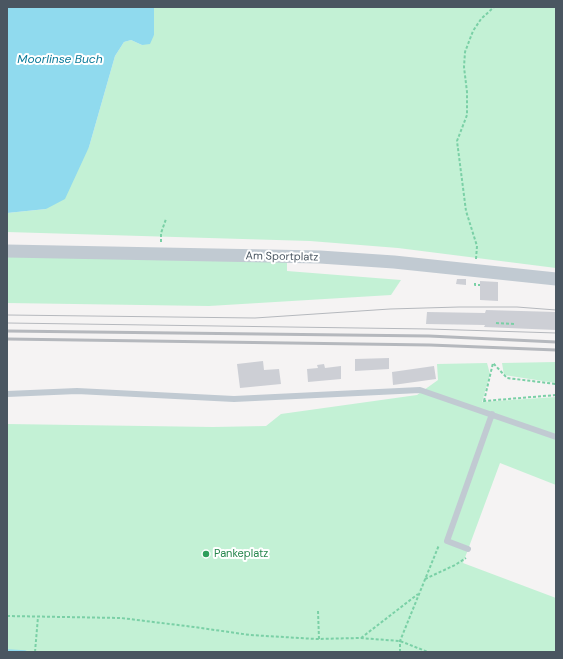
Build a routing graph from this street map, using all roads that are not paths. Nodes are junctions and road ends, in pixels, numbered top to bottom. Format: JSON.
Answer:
{"nodes":[{"id":1,"x":7,"y":251,"type":"edge"},
{"id":2,"x":556,"y":279,"type":"edge"},
{"id":3,"x":7,"y":394,"type":"edge"},
{"id":4,"x":492,"y":414,"type":"junction"},
{"id":5,"x":556,"y":437,"type":"edge"},
{"id":6,"x":469,"y":552,"type":"road end"}],
"edges":[{"from":1,"to":2,"type":"street","name":"Am Sportplatz"},
{"from":3,"to":4,"type":"lane"},
{"from":4,"to":5,"type":"lane"},
{"from":4,"to":6,"type":"lane"}]}
